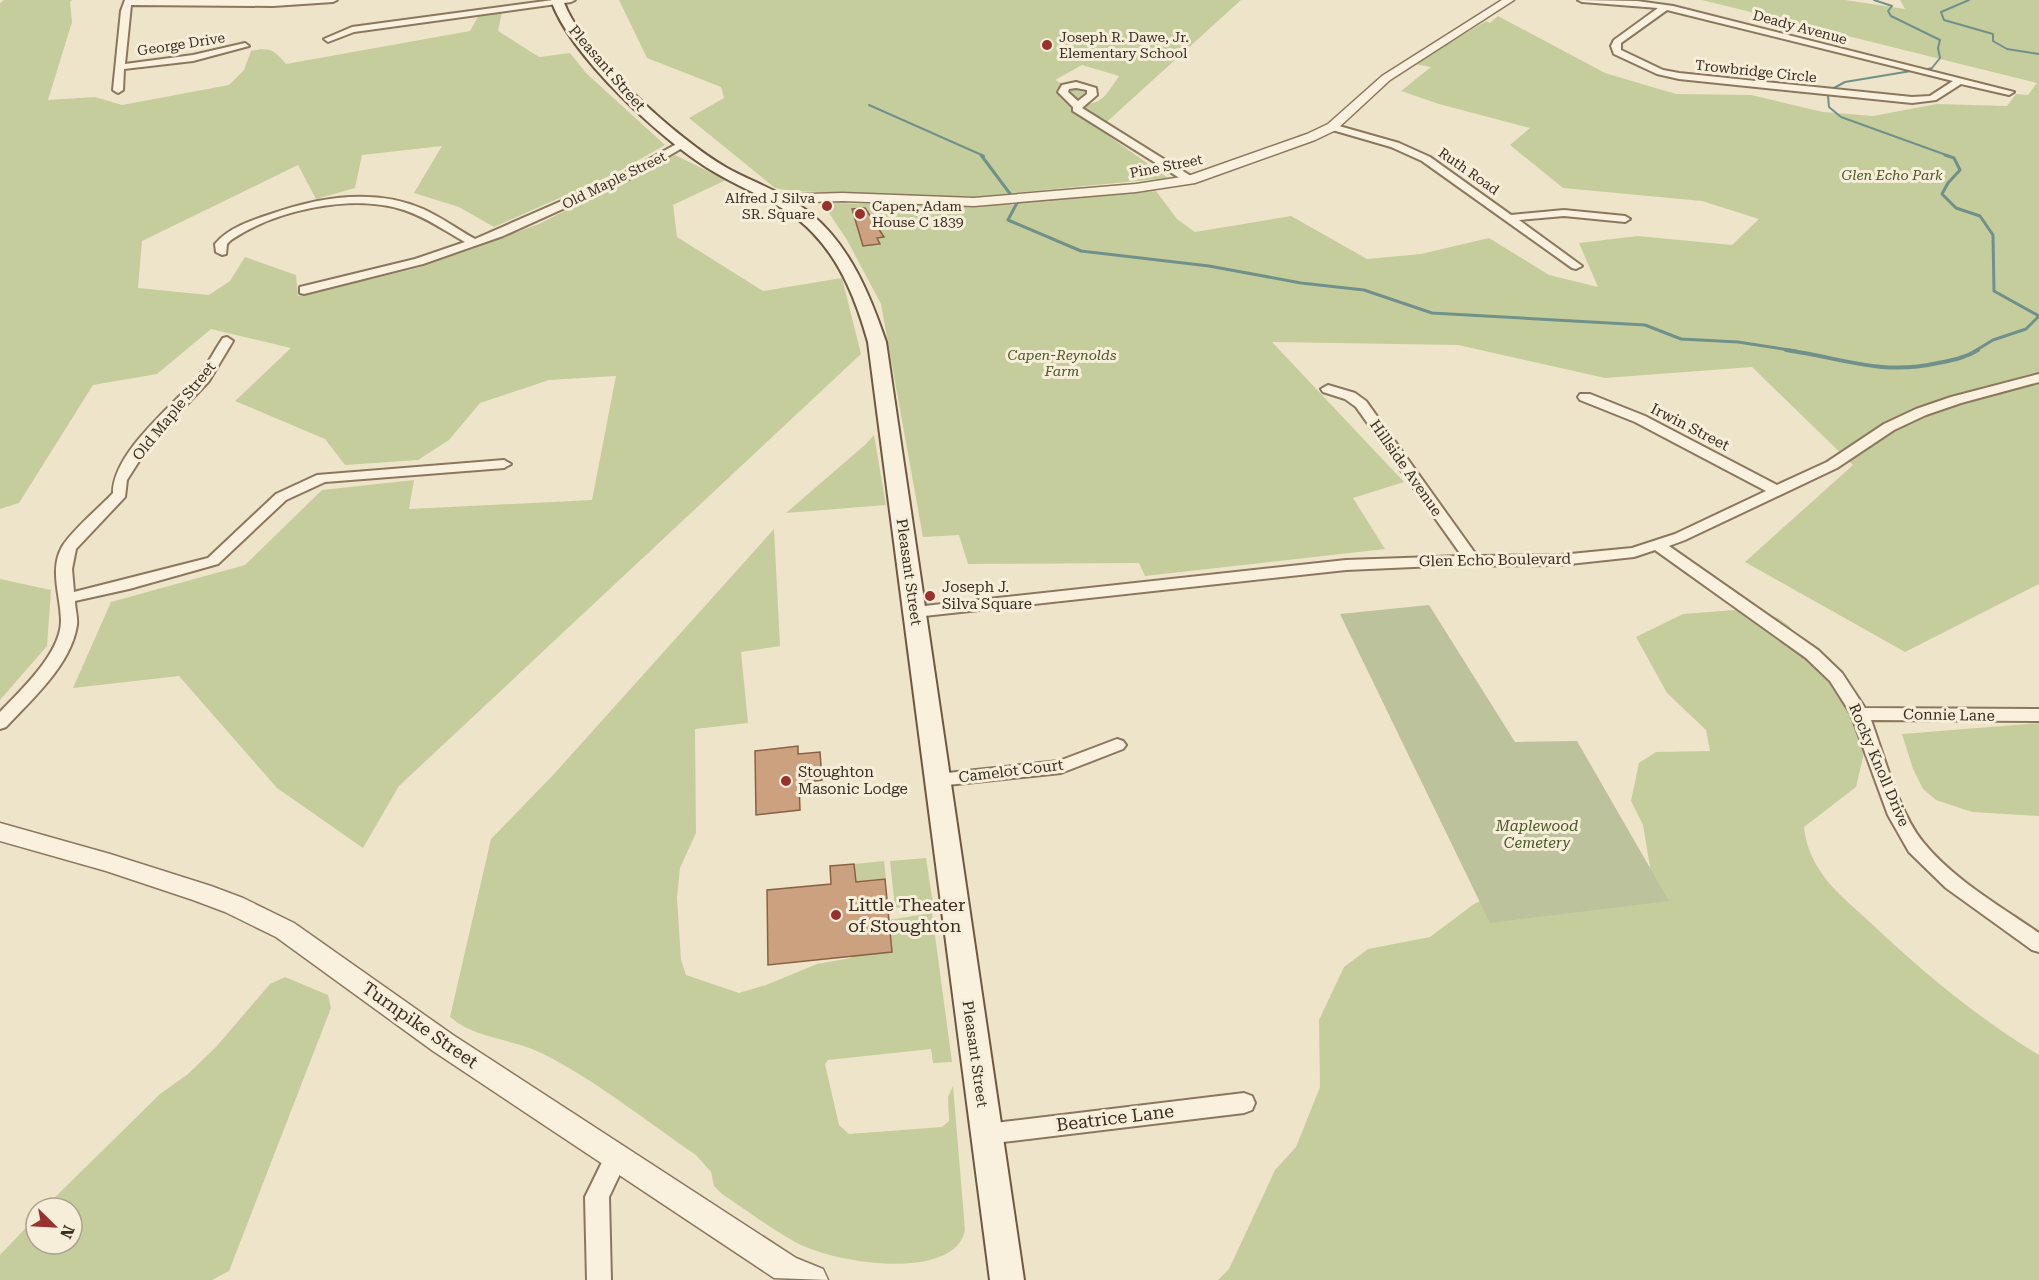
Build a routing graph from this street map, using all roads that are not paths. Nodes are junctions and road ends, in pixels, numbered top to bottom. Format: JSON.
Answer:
{"nodes":[{"id":1,"x":333,"y":0,"type":"edge"},
{"id":2,"x":562,"y":0,"type":"edge"},
{"id":3,"x":1509,"y":0,"type":"edge"},
{"id":4,"x":1582,"y":0,"type":"edge"},
{"id":5,"x":129,"y":1,"type":"edge"},
{"id":6,"x":1665,"y":7,"type":"junction"},
{"id":7,"x":328,"y":39,"type":"dead end"},
{"id":8,"x":245,"y":46,"type":"dead end"},
{"id":9,"x":120,"y":67,"type":"junction"},
{"id":10,"x":1960,"y":80,"type":"junction"},
{"id":11,"x":118,"y":90,"type":"dead end"},
{"id":12,"x":2009,"y":92,"type":"dead end"},
{"id":13,"x":1078,"y":107,"type":"dead end"},
{"id":14,"x":1332,"y":127,"type":"junction"},
{"id":15,"x":684,"y":144,"type":"junction"},
{"id":16,"x":1190,"y":180,"type":"junction"},
{"id":17,"x":832,"y":197,"type":"junction"},
{"id":18,"x":778,"y":199,"type":"junction"},
{"id":19,"x":804,"y":216,"type":"junction"},
{"id":20,"x":1509,"y":218,"type":"junction"},
{"id":21,"x":1625,"y":219,"type":"dead end"},
{"id":22,"x":474,"y":243,"type":"junction"},
{"id":23,"x":222,"y":252,"type":"dead end"},
{"id":24,"x":1576,"y":266,"type":"dead end"},
{"id":25,"x":304,"y":290,"type":"dead end"},
{"id":26,"x":227,"y":341,"type":"dead end"},
{"id":27,"x":2039,"y":378,"type":"edge"},
{"id":28,"x":1328,"y":389,"type":"dead end"},
{"id":29,"x":1585,"y":397,"type":"dead end"},
{"id":30,"x":504,"y":464,"type":"dead end"},
{"id":31,"x":1778,"y":491,"type":"junction"},
{"id":32,"x":1659,"y":546,"type":"junction"},
{"id":33,"x":1473,"y":561,"type":"junction"},
{"id":34,"x":68,"y":598,"type":"junction"},
{"id":35,"x":915,"y":612,"type":"junction"},
{"id":36,"x":1860,"y":714,"type":"junction"},
{"id":37,"x":2039,"y":715,"type":"edge"},
{"id":38,"x":0,"y":723,"type":"edge"},
{"id":39,"x":1117,"y":745,"type":"dead end"},
{"id":40,"x":938,"y":780,"type":"junction"},
{"id":41,"x":0,"y":832,"type":"edge"},
{"id":42,"x":2039,"y":944,"type":"edge"},
{"id":43,"x":1244,"y":1103,"type":"dead end"},
{"id":44,"x":987,"y":1134,"type":"junction"},
{"id":45,"x":616,"y":1157,"type":"junction"},
{"id":46,"x":599,"y":1280,"type":"edge"},
{"id":47,"x":812,"y":1280,"type":"edge"},
{"id":48,"x":1008,"y":1280,"type":"edge"}],
"edges":[{"from":1,"to":5,"type":"street"},
{"from":2,"to":7,"type":"street"},
{"from":2,"to":15,"type":"main road","name":"Pleasant Street"},
{"from":3,"to":14,"type":"street","name":"Pine Street"},
{"from":4,"to":6,"type":"street","name":"Deady Avenue"},
{"from":5,"to":9,"type":"street"},
{"from":6,"to":10,"type":"street","name":"Deady Avenue"},
{"from":6,"to":10,"type":"street","name":"Trowbridge Circle"},
{"from":8,"to":9,"type":"street","name":"George Drive"},
{"from":9,"to":11,"type":"street"},
{"from":10,"to":12,"type":"street","name":"Deady Avenue"},
{"from":13,"to":16,"type":"street"},
{"from":14,"to":16,"type":"street","name":"Pine Street"},
{"from":14,"to":20,"type":"street","name":"Ruth Road"},
{"from":15,"to":18,"type":"main road","name":"Pleasant Street"},
{"from":15,"to":22,"type":"street","name":"Old Maple Street"},
{"from":16,"to":17,"type":"street","name":"Pine Street"},
{"from":17,"to":18,"type":"street","name":"Pine Street"},
{"from":17,"to":19,"type":"street"},
{"from":18,"to":19,"type":"main road","name":"Pleasant Street"},
{"from":19,"to":35,"type":"main road","name":"Pleasant Street"},
{"from":20,"to":21,"type":"street"},
{"from":20,"to":24,"type":"street","name":"Ruth Road"},
{"from":22,"to":23,"type":"street"},
{"from":22,"to":25,"type":"street","name":"Old Maple Street"},
{"from":26,"to":34,"type":"street","name":"Old Maple Street"},
{"from":27,"to":31,"type":"street","name":"Glen Echo Boulevard"},
{"from":28,"to":33,"type":"street","name":"Hillside Avenue"},
{"from":29,"to":31,"type":"street","name":"Irwin Street"},
{"from":30,"to":34,"type":"street"},
{"from":31,"to":32,"type":"street","name":"Glen Echo Boulevard"},
{"from":32,"to":33,"type":"street","name":"Glen Echo Boulevard"},
{"from":32,"to":36,"type":"street","name":"Rocky Knoll Drive"},
{"from":33,"to":35,"type":"street","name":"Glen Echo Boulevard"},
{"from":34,"to":38,"type":"street","name":"Old Maple Street"},
{"from":35,"to":40,"type":"main road","name":"Pleasant Street"},
{"from":36,"to":37,"type":"street","name":"Connie Lane"},
{"from":36,"to":42,"type":"street","name":"Rocky Knoll Drive"},
{"from":39,"to":40,"type":"street","name":"Camelot Court"},
{"from":40,"to":44,"type":"main road","name":"Pleasant Street"},
{"from":41,"to":45,"type":"street","name":"Turnpike Street"},
{"from":43,"to":44,"type":"street","name":"Beatrice Lane"},
{"from":44,"to":48,"type":"main road","name":"Pleasant Street"},
{"from":45,"to":46,"type":"street"},
{"from":45,"to":47,"type":"street","name":"Turnpike Street"}]}
